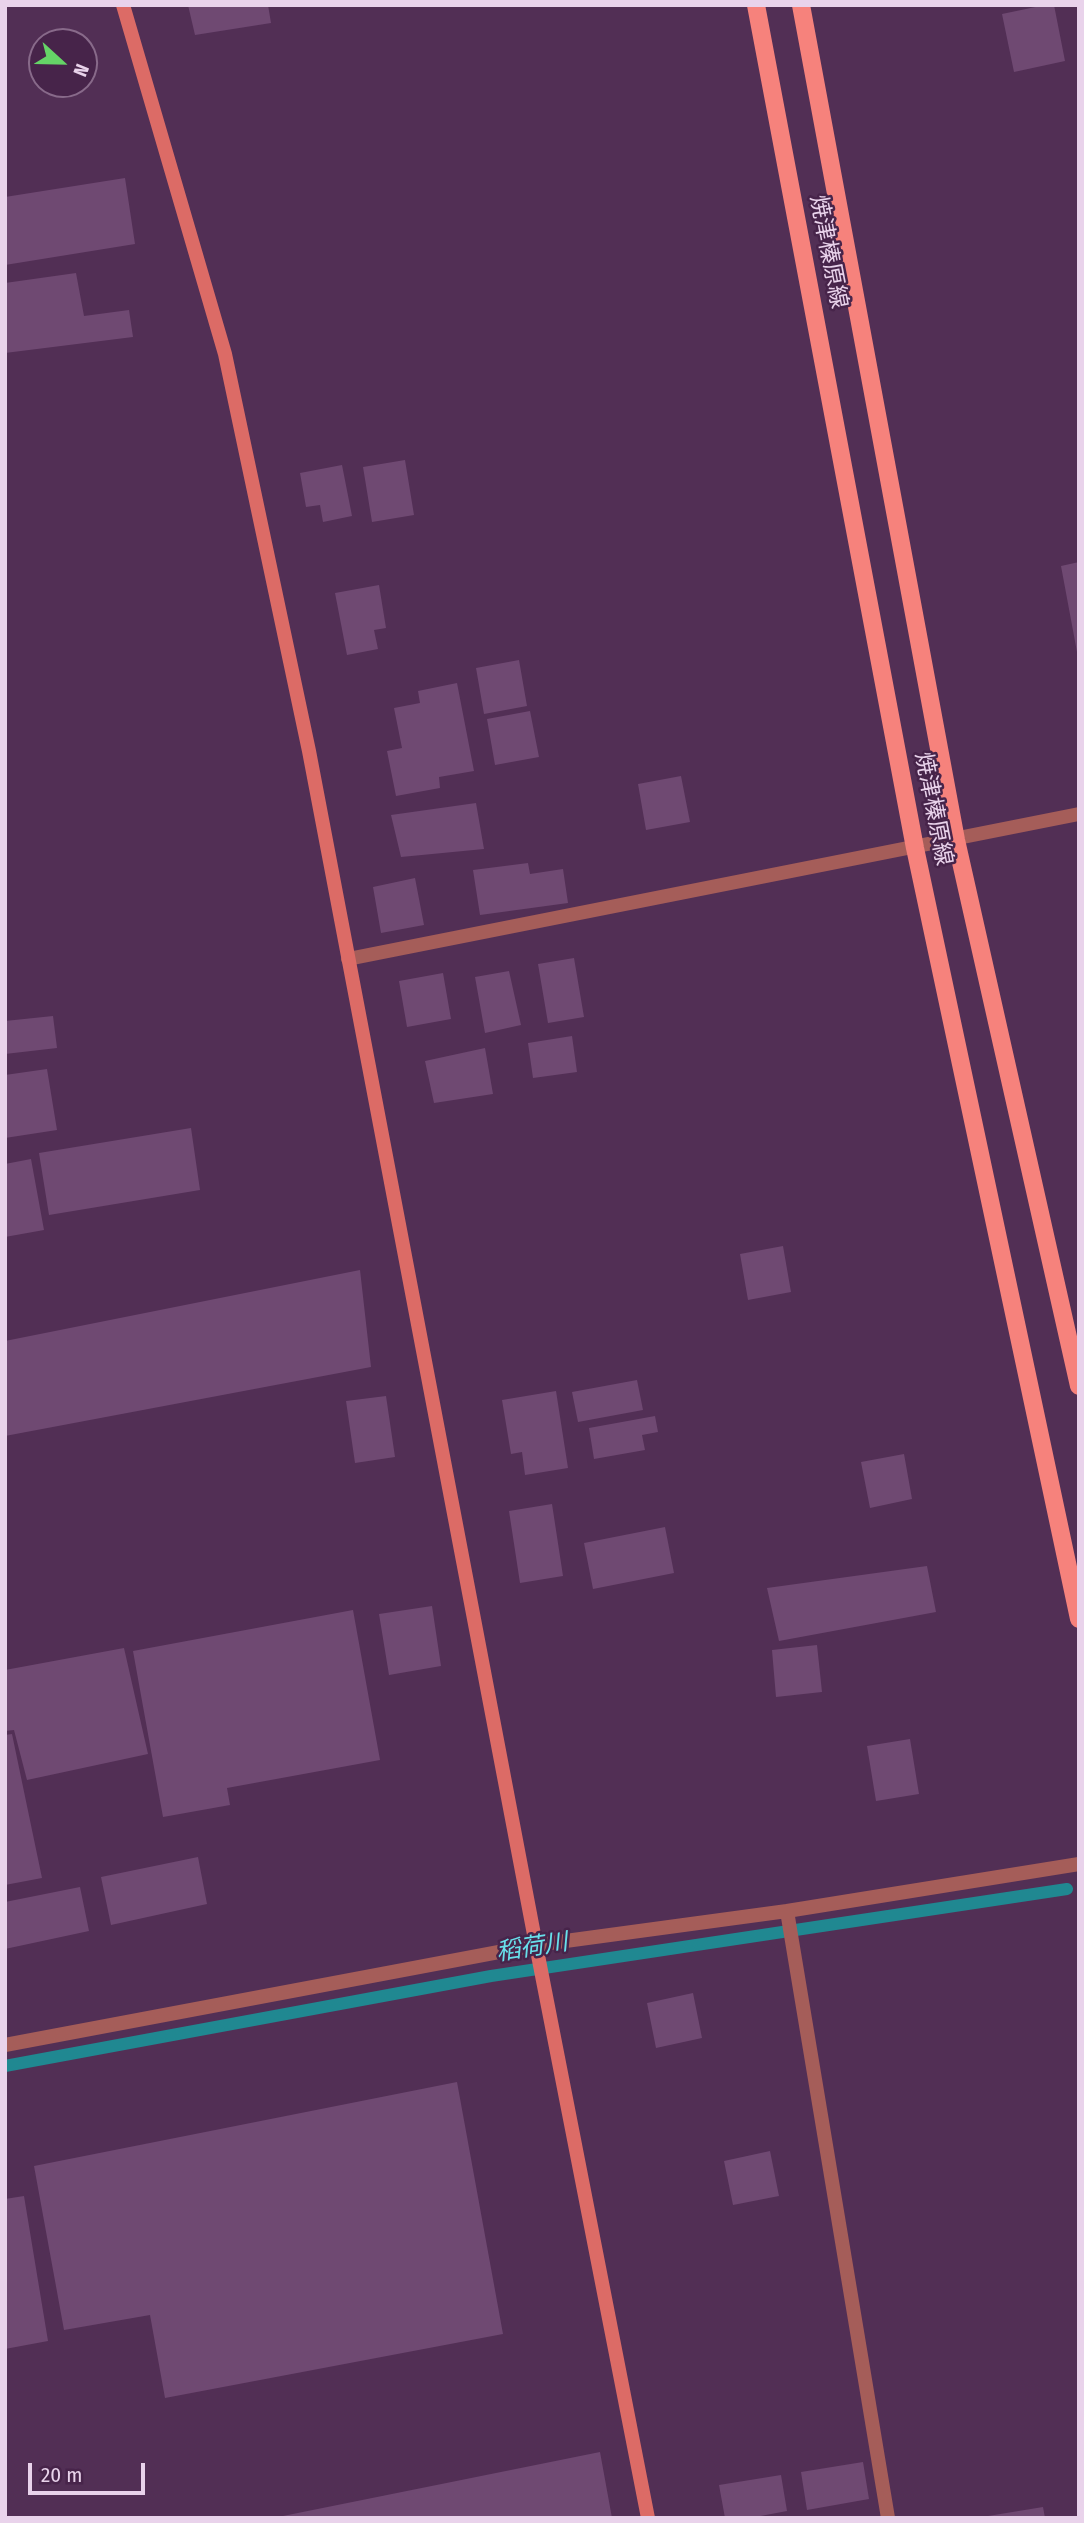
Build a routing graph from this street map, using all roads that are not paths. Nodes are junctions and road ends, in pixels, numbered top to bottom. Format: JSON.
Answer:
{"nodes":[{"id":1,"x":123,"y":5,"type":"edge"},
{"id":2,"x":756,"y":5,"type":"edge"},
{"id":3,"x":801,"y":5,"type":"edge"},
{"id":4,"x":1079,"y":814,"type":"edge"},
{"id":5,"x":956,"y":840,"type":"junction"},
{"id":6,"x":915,"y":848,"type":"junction"},
{"id":7,"x":348,"y":960,"type":"junction"},
{"id":8,"x":1079,"y":1386,"type":"edge"},
{"id":9,"x":1079,"y":1619,"type":"edge"},
{"id":10,"x":1079,"y":1864,"type":"edge"},
{"id":11,"x":788,"y":1912,"type":"junction"},
{"id":12,"x":536,"y":1945,"type":"junction"},
{"id":13,"x":5,"y":2045,"type":"edge"},
{"id":14,"x":648,"y":2518,"type":"edge"},
{"id":15,"x":888,"y":2518,"type":"edge"}],
"edges":[{"from":1,"to":7,"type":"street"},
{"from":2,"to":6,"type":"main road","name":"焼津榛原線"},
{"from":3,"to":5,"type":"main road","name":"焼津榛原線"},
{"from":4,"to":5,"type":"street"},
{"from":5,"to":6,"type":"street"},
{"from":5,"to":8,"type":"main road","name":"焼津榛原線"},
{"from":6,"to":7,"type":"street"},
{"from":6,"to":9,"type":"main road","name":"焼津榛原線"},
{"from":7,"to":12,"type":"street"},
{"from":10,"to":11,"type":"street"},
{"from":11,"to":12,"type":"street"},
{"from":11,"to":15,"type":"street"},
{"from":12,"to":13,"type":"street"},
{"from":12,"to":14,"type":"street"}]}
